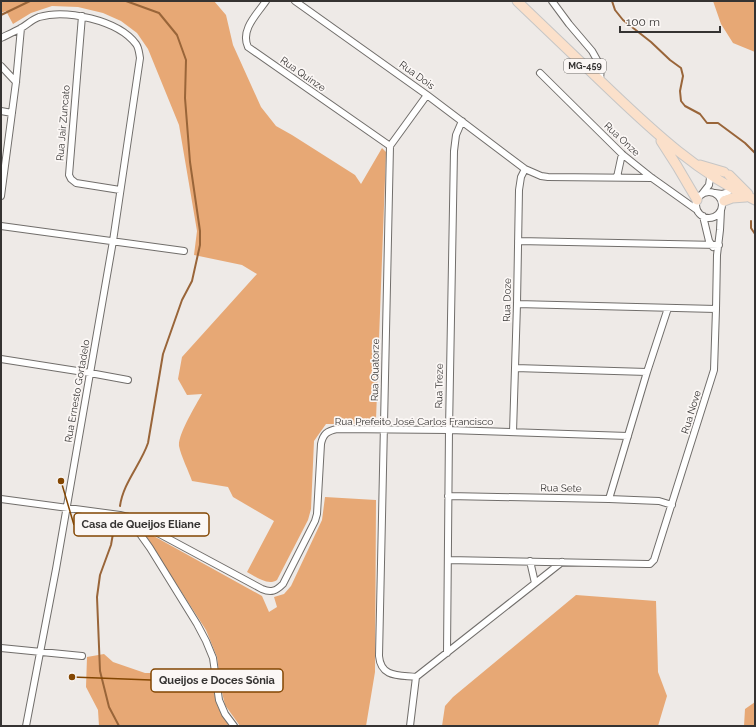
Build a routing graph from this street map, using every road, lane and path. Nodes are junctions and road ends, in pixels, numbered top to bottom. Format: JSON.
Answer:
{"nodes":[{"id":1,"x":266,"y":1,"type":"edge"},
{"id":2,"x":295,"y":1,"type":"edge"},
{"id":3,"x":517,"y":1,"type":"edge"},
{"id":4,"x":554,"y":3,"type":"edge"},
{"id":5,"x":82,"y":16,"type":"junction"},
{"id":6,"x":21,"y":28,"type":"junction"},
{"id":7,"x":1,"y":38,"type":"edge"},
{"id":8,"x":1,"y":66,"type":"edge"},
{"id":9,"x":540,"y":73,"type":"dead end"},
{"id":10,"x":600,"y":80,"type":"junction"},
{"id":11,"x":16,"y":82,"type":"junction"},
{"id":12,"x":427,"y":95,"type":"junction"},
{"id":13,"x":1,"y":111,"type":"edge"},
{"id":14,"x":12,"y":113,"type":"junction"},
{"id":15,"x":462,"y":121,"type":"junction"},
{"id":16,"x":653,"y":130,"type":"junction"},
{"id":17,"x":390,"y":146,"type":"junction"},
{"id":18,"x":622,"y":154,"type":"junction"},
{"id":19,"x":693,"y":163,"type":"junction"},
{"id":20,"x":525,"y":169,"type":"junction"},
{"id":21,"x":726,"y":173,"type":"junction"},
{"id":22,"x":618,"y":178,"type":"junction"},
{"id":23,"x":652,"y":178,"type":"junction"},
{"id":24,"x":711,"y":180,"type":"junction"},
{"id":25,"x":120,"y":190,"type":"junction"},
{"id":26,"x":730,"y":190,"type":"junction"},
{"id":27,"x":715,"y":193,"type":"junction"},
{"id":28,"x":1,"y":196,"type":"edge"},
{"id":29,"x":700,"y":197,"type":"junction"},
{"id":30,"x":752,"y":199,"type":"edge"},
{"id":31,"x":722,"y":205,"type":"junction"},
{"id":32,"x":697,"y":210,"type":"junction"},
{"id":33,"x":703,"y":216,"type":"junction"},
{"id":34,"x":1,"y":226,"type":"edge"},
{"id":35,"x":113,"y":241,"type":"junction"},
{"id":36,"x":518,"y":241,"type":"junction"},
{"id":37,"x":711,"y":245,"type":"junction"},
{"id":38,"x":719,"y":245,"type":"junction"},
{"id":39,"x":184,"y":251,"type":"dead end"},
{"id":40,"x":717,"y":255,"type":"junction"},
{"id":41,"x":517,"y":304,"type":"junction"},
{"id":42,"x":668,"y":308,"type":"junction"},
{"id":43,"x":716,"y":309,"type":"junction"},
{"id":44,"x":1,"y":359,"type":"edge"},
{"id":45,"x":515,"y":368,"type":"junction"},
{"id":46,"x":90,"y":372,"type":"junction"},
{"id":47,"x":647,"y":372,"type":"junction"},
{"id":48,"x":128,"y":380,"type":"dead end"},
{"id":49,"x":383,"y":429,"type":"junction"},
{"id":50,"x":448,"y":430,"type":"junction"},
{"id":51,"x":513,"y":432,"type":"junction"},
{"id":52,"x":628,"y":436,"type":"junction"},
{"id":53,"x":448,"y":496,"type":"junction"},
{"id":54,"x":609,"y":498,"type":"junction"},
{"id":55,"x":1,"y":499,"type":"edge"},
{"id":56,"x":672,"y":505,"type":"junction"},
{"id":57,"x":66,"y":508,"type":"junction"},
{"id":58,"x":128,"y":517,"type":"junction"},
{"id":59,"x":448,"y":560,"type":"junction"},
{"id":60,"x":530,"y":561,"type":"junction"},
{"id":61,"x":562,"y":562,"type":"junction"},
{"id":62,"x":535,"y":583,"type":"junction"},
{"id":63,"x":1,"y":648,"type":"edge"},
{"id":64,"x":39,"y":652,"type":"junction"},
{"id":65,"x":447,"y":653,"type":"junction"},
{"id":66,"x":82,"y":656,"type":"dead end"},
{"id":67,"x":416,"y":677,"type":"junction"},
{"id":68,"x":26,"y":726,"type":"edge"},
{"id":69,"x":234,"y":726,"type":"edge"},
{"id":70,"x":410,"y":726,"type":"edge"}],
"edges":[{"from":1,"to":17,"type":"street","name":"Rua Quinze"},
{"from":2,"to":12,"type":"street","name":"Rua Dois"},
{"from":3,"to":10,"type":"main road","number":"MG-459"},
{"from":4,"to":10,"type":"street"},
{"from":5,"to":6,"type":"street"},
{"from":5,"to":25,"type":"street","name":"Rua Ernesto Gortadelo"},
{"from":5,"to":25,"type":"street","name":"Rua Jair Zuncato"},
{"from":6,"to":7,"type":"street"},
{"from":6,"to":11,"type":"street"},
{"from":8,"to":11,"type":"street"},
{"from":9,"to":18,"type":"street","name":"Rua Onze"},
{"from":10,"to":16,"type":"main road","number":"MG-459"},
{"from":11,"to":14,"type":"street"},
{"from":12,"to":15,"type":"street","name":"Rua Dois"},
{"from":12,"to":17,"type":"street"},
{"from":13,"to":14,"type":"street"},
{"from":14,"to":28,"type":"street"},
{"from":15,"to":20,"type":"street","name":"Rua Dois"},
{"from":15,"to":50,"type":"street","name":"Rua Treze"},
{"from":16,"to":19,"type":"main road","number":"MG-459"},
{"from":16,"to":29,"type":"main road"},
{"from":17,"to":49,"type":"street","name":"Rua Quatorze"},
{"from":18,"to":22,"type":"street"},
{"from":18,"to":23,"type":"street","name":"Rua Onze"},
{"from":19,"to":21,"type":"main road"},
{"from":19,"to":24,"type":"main road","number":"MG-459"},
{"from":20,"to":22,"type":"street","name":"Rua Dois"},
{"from":20,"to":36,"type":"street","name":"Rua Doze"},
{"from":21,"to":24,"type":"street"},
{"from":21,"to":26,"type":"street"},
{"from":21,"to":30,"type":"main road"},
{"from":22,"to":23,"type":"street","name":"Rua Dois"},
{"from":23,"to":32,"type":"street","name":"Rua Onze"},
{"from":24,"to":26,"type":"main road","number":"MG-459"},
{"from":24,"to":27,"type":"street"},
{"from":24,"to":29,"type":"street"},
{"from":25,"to":35,"type":"street","name":"Rua Ernesto Gortadelo"},
{"from":26,"to":27,"type":"street"},
{"from":26,"to":30,"type":"main road","number":"MG-459"},
{"from":26,"to":31,"type":"street"},
{"from":27,"to":29,"type":"street"},
{"from":27,"to":31,"type":"street"},
{"from":29,"to":32,"type":"street"},
{"from":30,"to":31,"type":"main road"},
{"from":31,"to":33,"type":"street"},
{"from":31,"to":38,"type":"street","name":"Rua Nove"},
{"from":32,"to":33,"type":"street"},
{"from":33,"to":37,"type":"street"},
{"from":34,"to":35,"type":"street"},
{"from":35,"to":39,"type":"street"},
{"from":35,"to":46,"type":"street","name":"Rua Ernesto Gortadelo"},
{"from":36,"to":37,"type":"street"},
{"from":36,"to":41,"type":"street","name":"Rua Doze"},
{"from":37,"to":38,"type":"street"},
{"from":37,"to":40,"type":"street"},
{"from":38,"to":40,"type":"street","name":"Rua Nove"},
{"from":40,"to":43,"type":"street","name":"Rua Nove"},
{"from":41,"to":42,"type":"street"},
{"from":41,"to":45,"type":"street","name":"Rua Doze"},
{"from":42,"to":43,"type":"street"},
{"from":42,"to":47,"type":"street"},
{"from":43,"to":56,"type":"street","name":"Rua Nove"},
{"from":44,"to":46,"type":"street"},
{"from":45,"to":47,"type":"street"},
{"from":45,"to":51,"type":"street","name":"Rua Doze"},
{"from":46,"to":48,"type":"street"},
{"from":46,"to":57,"type":"street","name":"Rua Ernesto Gortadelo"},
{"from":47,"to":52,"type":"street"},
{"from":49,"to":50,"type":"street","name":"Rua Prefeito José Carlos Francisco"},
{"from":49,"to":58,"type":"street","name":"Rua Prefeito José Carlos Francisco"},
{"from":49,"to":67,"type":"street","name":"Rua Quatorze"},
{"from":50,"to":51,"type":"street","name":"Rua Prefeito José Carlos Francisco"},
{"from":50,"to":53,"type":"street","name":"Rua Treze"},
{"from":51,"to":52,"type":"street","name":"Rua Prefeito José Carlos Francisco"},
{"from":52,"to":54,"type":"street"},
{"from":53,"to":54,"type":"street","name":"Rua Sete"},
{"from":53,"to":59,"type":"street","name":"Rua Treze"},
{"from":54,"to":56,"type":"street","name":"Rua Sete"},
{"from":55,"to":57,"type":"street","name":"Rua Prefeito José Carlos Francisco"},
{"from":56,"to":61,"type":"street","name":"Rua Nove"},
{"from":57,"to":58,"type":"street","name":"Rua Prefeito José Carlos Francisco"},
{"from":57,"to":64,"type":"street","name":"Rua Ernesto Gortadelo"},
{"from":58,"to":69,"type":"street"},
{"from":59,"to":60,"type":"street"},
{"from":59,"to":65,"type":"street","name":"Rua Treze"},
{"from":60,"to":61,"type":"street"},
{"from":60,"to":62,"type":"street"},
{"from":61,"to":62,"type":"street"},
{"from":62,"to":65,"type":"street"},
{"from":63,"to":64,"type":"street"},
{"from":64,"to":66,"type":"street"},
{"from":64,"to":68,"type":"street","name":"Rua Ernesto Gortadelo"},
{"from":65,"to":67,"type":"street"},
{"from":67,"to":70,"type":"street"}]}
